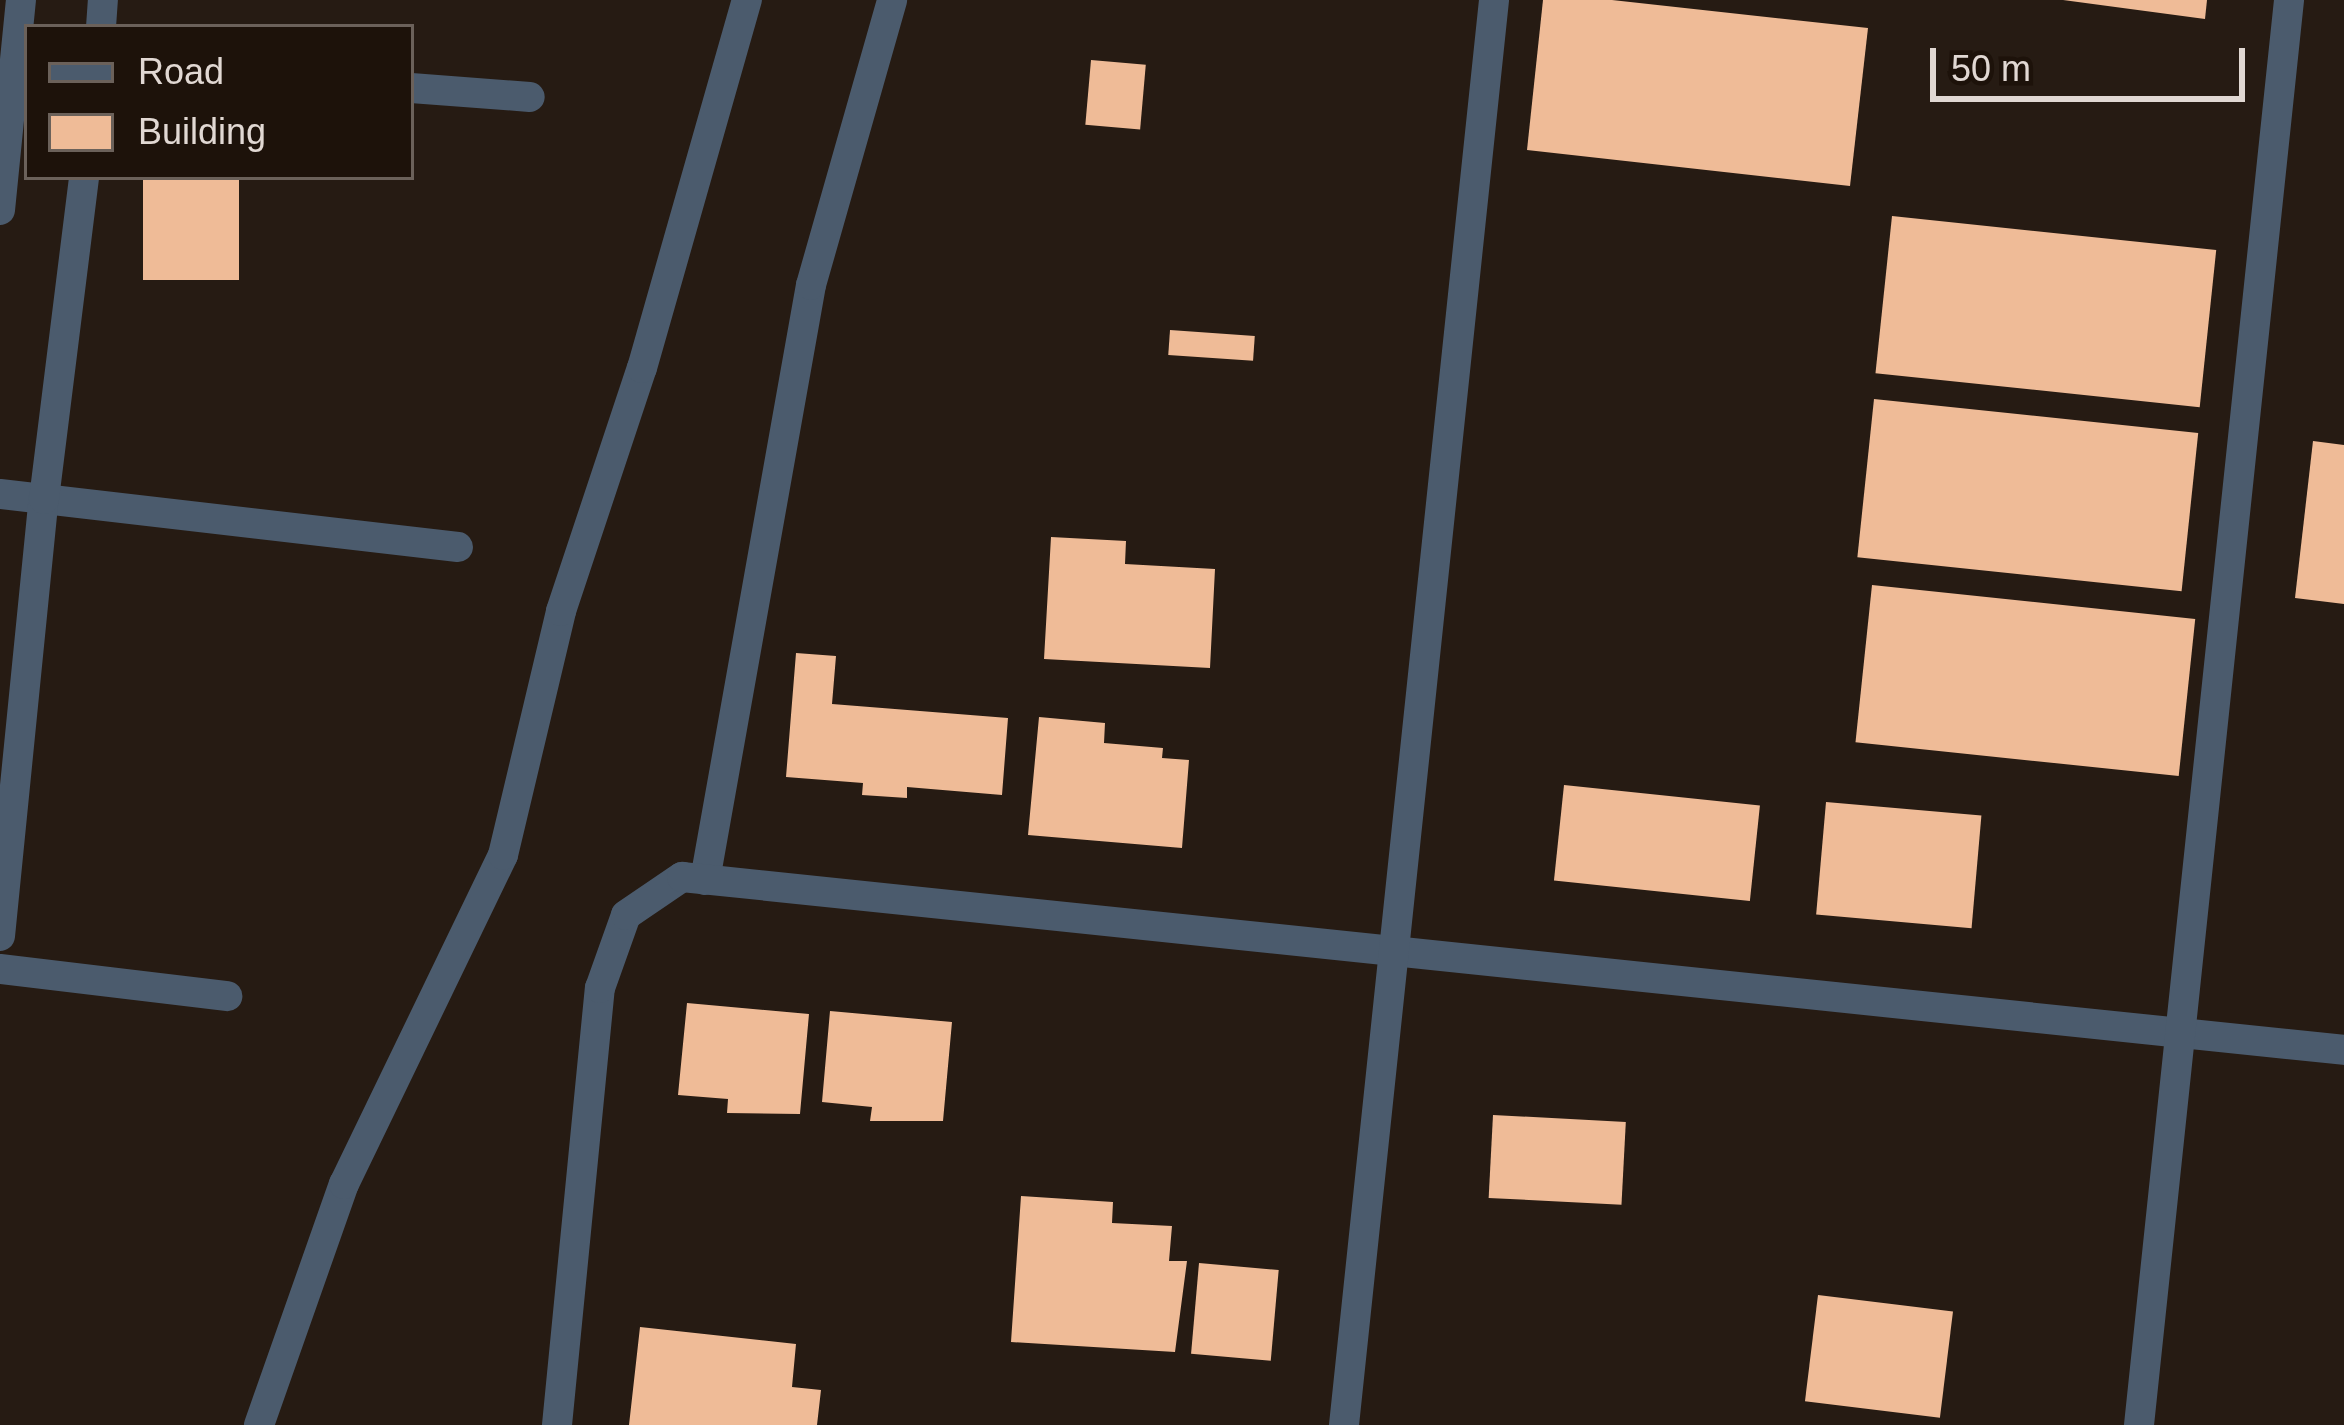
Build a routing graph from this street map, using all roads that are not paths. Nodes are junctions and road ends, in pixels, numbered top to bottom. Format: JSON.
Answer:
{"nodes":[{"id":1,"x":20,"y":0,"type":"edge"},
{"id":2,"x":748,"y":0,"type":"edge"},
{"id":3,"x":892,"y":0,"type":"edge"},
{"id":4,"x":1494,"y":0,"type":"edge"},
{"id":5,"x":2289,"y":0,"type":"edge"},
{"id":6,"x":14,"y":52,"type":"edge"},
{"id":7,"x":414,"y":88,"type":"edge"},
{"id":8,"x":530,"y":97,"type":"dead end"},
{"id":9,"x":83,"y":180,"type":"edge"},
{"id":10,"x":0,"y":210,"type":"edge"},
{"id":11,"x":0,"y":494,"type":"edge"},
{"id":12,"x":44,"y":499,"type":"junction"},
{"id":13,"x":458,"y":547,"type":"dead end"},
{"id":14,"x":705,"y":880,"type":"junction"},
{"id":15,"x":0,"y":936,"type":"edge"},
{"id":16,"x":1394,"y":950,"type":"junction"},
{"id":17,"x":0,"y":970,"type":"edge"},
{"id":18,"x":227,"y":995,"type":"dead end"},
{"id":19,"x":2180,"y":1033,"type":"junction"},
{"id":20,"x":2344,"y":1050,"type":"edge"},
{"id":21,"x":259,"y":1425,"type":"edge"},
{"id":22,"x":557,"y":1425,"type":"edge"},
{"id":23,"x":1344,"y":1425,"type":"edge"},
{"id":24,"x":2139,"y":1425,"type":"edge"}],
"edges":[{"from":1,"to":6,"type":"street"},
{"from":2,"to":21,"type":"street"},
{"from":3,"to":14,"type":"street"},
{"from":4,"to":16,"type":"street"},
{"from":5,"to":19,"type":"street"},
{"from":6,"to":10,"type":"street"},
{"from":7,"to":8,"type":"street"},
{"from":9,"to":12,"type":"street"},
{"from":11,"to":12,"type":"street"},
{"from":12,"to":13,"type":"street"},
{"from":12,"to":15,"type":"street"},
{"from":14,"to":16,"type":"street"},
{"from":14,"to":22,"type":"street"},
{"from":16,"to":19,"type":"street"},
{"from":16,"to":23,"type":"street"},
{"from":17,"to":18,"type":"street"},
{"from":19,"to":20,"type":"street"},
{"from":19,"to":24,"type":"street"}]}
